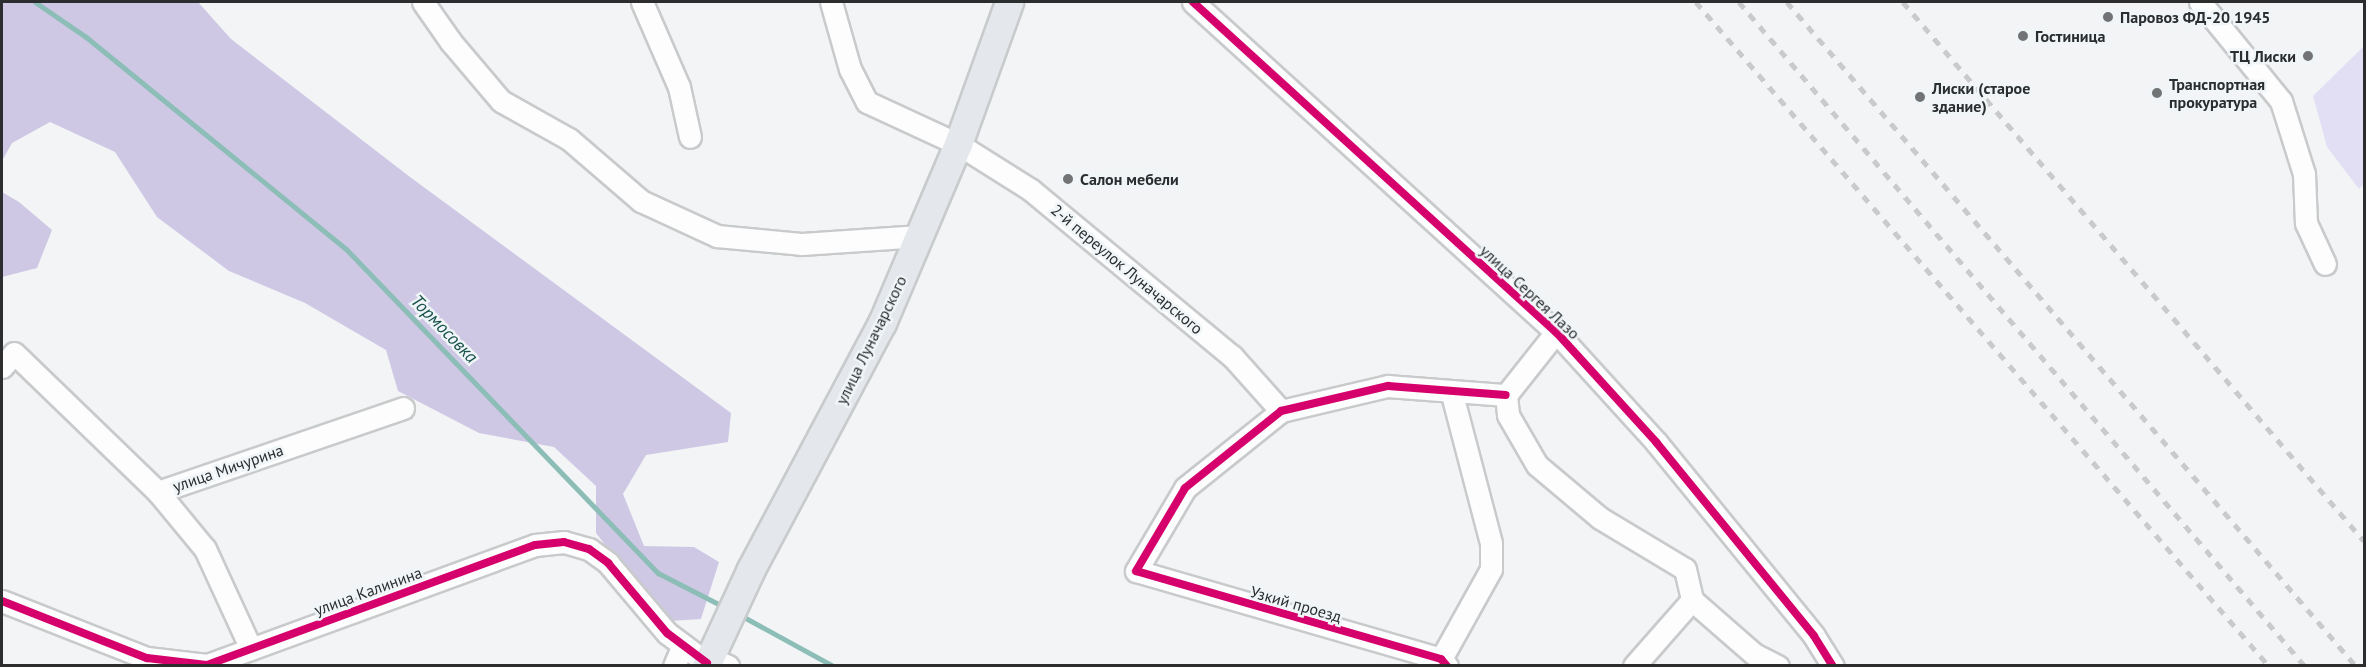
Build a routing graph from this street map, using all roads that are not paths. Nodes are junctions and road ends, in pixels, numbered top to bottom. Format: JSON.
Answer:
{"nodes":[{"id":1,"x":423,"y":2,"type":"edge"},
{"id":2,"x":642,"y":2,"type":"edge"},
{"id":3,"x":831,"y":2,"type":"edge"},
{"id":4,"x":1009,"y":2,"type":"edge"},
{"id":5,"x":1193,"y":2,"type":"edge"},
{"id":6,"x":2200,"y":2,"type":"edge"},
{"id":7,"x":690,"y":137,"type":"dead end"},
{"id":8,"x":958,"y":144,"type":"junction"},
{"id":9,"x":921,"y":236,"type":"junction"},
{"id":10,"x":2325,"y":264,"type":"dead end"},
{"id":11,"x":1556,"y":332,"type":"junction"},
{"id":12,"x":2,"y":367,"type":"edge"},
{"id":13,"x":1451,"y":391,"type":"junction"},
{"id":14,"x":1506,"y":395,"type":"junction"},
{"id":15,"x":403,"y":408,"type":"dead end"},
{"id":16,"x":1281,"y":411,"type":"junction"},
{"id":17,"x":158,"y":492,"type":"junction"},
{"id":18,"x":1692,"y":600,"type":"junction"},
{"id":19,"x":2,"y":601,"type":"edge"},
{"id":20,"x":682,"y":645,"type":"junction"},
{"id":21,"x":251,"y":649,"type":"junction"},
{"id":22,"x":1444,"y":662,"type":"edge"},
{"id":23,"x":713,"y":663,"type":"edge"},
{"id":24,"x":207,"y":665,"type":"edge"},
{"id":25,"x":674,"y":666,"type":"edge"},
{"id":26,"x":1634,"y":666,"type":"edge"},
{"id":27,"x":1778,"y":666,"type":"edge"},
{"id":28,"x":1833,"y":666,"type":"edge"}],
"edges":[{"from":1,"to":9,"type":"street"},
{"from":2,"to":7,"type":"street"},
{"from":3,"to":8,"type":"street","name":"2-й переулок Луначарского"},
{"from":4,"to":8,"type":"main road","name":"улица Луначарского"},
{"from":5,"to":11,"type":"street","name":"улица Сергея Лазо"},
{"from":6,"to":10,"type":"street"},
{"from":8,"to":9,"type":"main road","name":"улица Луначарского"},
{"from":8,"to":16,"type":"street","name":"2-й переулок Луначарского"},
{"from":9,"to":23,"type":"main road","name":"улица Луначарского"},
{"from":11,"to":14,"type":"street","name":"улица Сергея Лазо"},
{"from":11,"to":28,"type":"street","name":"улица Сергея Лазо"},
{"from":12,"to":17,"type":"street","name":"улица Мичурина"},
{"from":13,"to":14,"type":"street"},
{"from":13,"to":16,"type":"street"},
{"from":13,"to":22,"type":"street"},
{"from":14,"to":18,"type":"street"},
{"from":15,"to":17,"type":"street","name":"улица Мичурина"},
{"from":16,"to":22,"type":"street","name":"Узкий проезд"},
{"from":17,"to":21,"type":"street"},
{"from":18,"to":26,"type":"street"},
{"from":18,"to":27,"type":"street"},
{"from":19,"to":24,"type":"street","name":"улица Калинина"},
{"from":20,"to":21,"type":"street","name":"улица Калинина"},
{"from":20,"to":23,"type":"street","name":"улица Калинина"},
{"from":20,"to":25,"type":"street"},
{"from":21,"to":24,"type":"street","name":"улица Калинина"}]}
